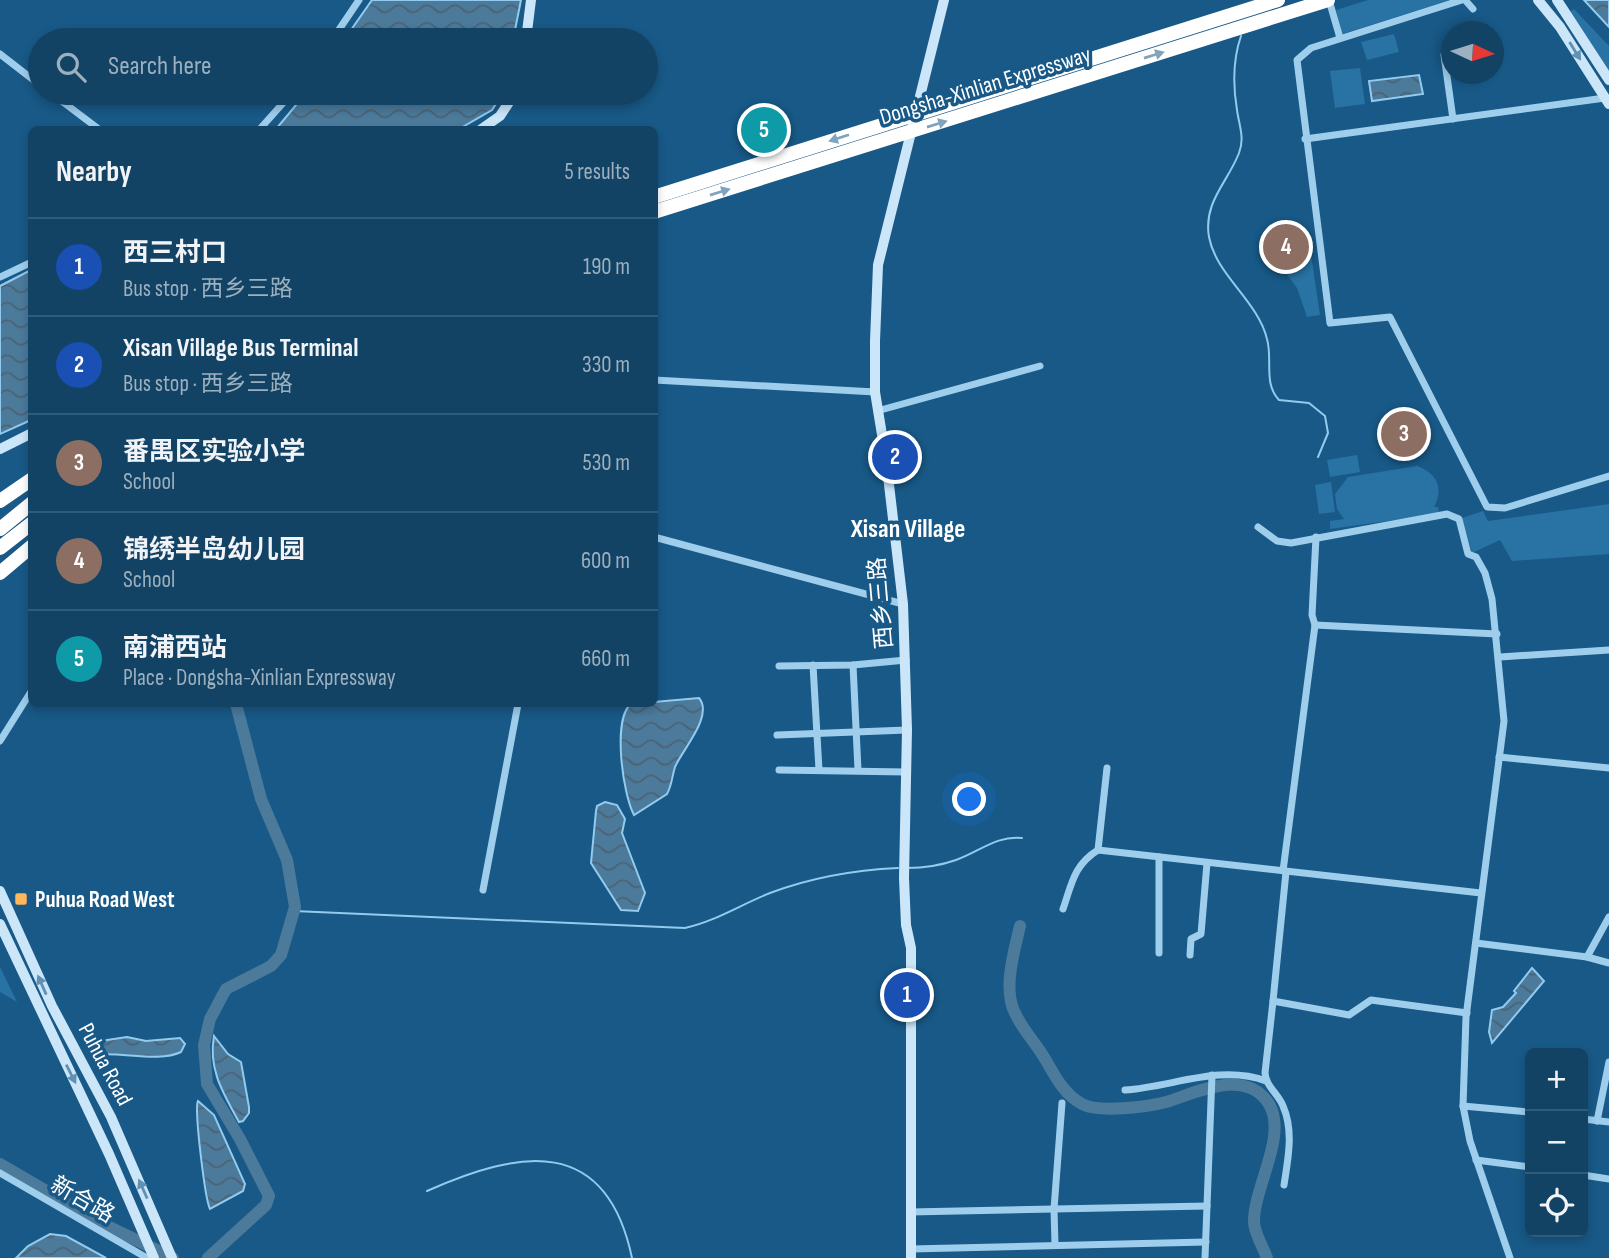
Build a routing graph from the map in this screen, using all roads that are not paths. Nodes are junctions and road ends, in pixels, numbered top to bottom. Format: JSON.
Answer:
{"nodes":[{"id":1,"x":359,"y":0,"type":"edge"},
{"id":2,"x":531,"y":0,"type":"edge"},
{"id":3,"x":944,"y":0,"type":"edge"},
{"id":4,"x":1278,"y":0,"type":"edge"},
{"id":5,"x":1329,"y":0,"type":"edge"},
{"id":6,"x":1463,"y":0,"type":"edge"},
{"id":7,"x":1538,"y":0,"type":"edge"},
{"id":8,"x":1557,"y":0,"type":"edge"},
{"id":9,"x":1473,"y":9,"type":"dead end"},
{"id":10,"x":340,"y":28,"type":"edge"},
{"id":11,"x":528,"y":28,"type":"edge"},
{"id":12,"x":1340,"y":38,"type":"junction"},
{"id":13,"x":0,"y":54,"type":"edge"},
{"id":14,"x":28,"y":76,"type":"edge"},
{"id":15,"x":1609,"y":80,"type":"edge"},
{"id":16,"x":1448,"y":84,"type":"edge"},
{"id":17,"x":1607,"y":101,"type":"edge"},
{"id":18,"x":67,"y":105,"type":"edge"},
{"id":19,"x":282,"y":105,"type":"edge"},
{"id":20,"x":507,"y":105,"type":"edge"},
{"id":21,"x":1453,"y":119,"type":"junction"},
{"id":22,"x":95,"y":126,"type":"edge"},
{"id":23,"x":263,"y":126,"type":"edge"},
{"id":24,"x":486,"y":126,"type":"edge"},
{"id":25,"x":1305,"y":139,"type":"junction"},
{"id":26,"x":658,"y":196,"type":"edge"},
{"id":27,"x":658,"y":211,"type":"edge"},
{"id":28,"x":28,"y":264,"type":"edge"},
{"id":29,"x":0,"y":277,"type":"edge"},
{"id":30,"x":1040,"y":366,"type":"dead end"},
{"id":31,"x":658,"y":380,"type":"edge"},
{"id":32,"x":875,"y":392,"type":"junction"},
{"id":33,"x":877,"y":411,"type":"junction"},
{"id":34,"x":28,"y":435,"type":"edge"},
{"id":35,"x":0,"y":449,"type":"edge"},
{"id":36,"x":1609,"y":476,"type":"edge"},
{"id":37,"x":28,"y":482,"type":"edge"},
{"id":38,"x":0,"y":501,"type":"edge"},
{"id":39,"x":28,"y":506,"type":"edge"},
{"id":40,"x":28,"y":526,"type":"edge"},
{"id":41,"x":1258,"y":527,"type":"dead end"},
{"id":42,"x":0,"y":529,"type":"edge"},
{"id":43,"x":1316,"y":537,"type":"junction"},
{"id":44,"x":658,"y":538,"type":"edge"},
{"id":45,"x":0,"y":548,"type":"edge"},
{"id":46,"x":28,"y":549,"type":"edge"},
{"id":47,"x":0,"y":573,"type":"edge"},
{"id":48,"x":903,"y":604,"type":"junction"},
{"id":49,"x":1315,"y":625,"type":"junction"},
{"id":50,"x":1497,"y":634,"type":"junction"},
{"id":51,"x":1609,"y":650,"type":"edge"},
{"id":52,"x":1500,"y":657,"type":"junction"},
{"id":53,"x":906,"y":660,"type":"junction"},
{"id":54,"x":813,"y":665,"type":"junction"},
{"id":55,"x":853,"y":665,"type":"junction"},
{"id":56,"x":779,"y":666,"type":"dead end"},
{"id":57,"x":28,"y":696,"type":"edge"},
{"id":58,"x":516,"y":707,"type":"edge"},
{"id":59,"x":856,"y":730,"type":"junction"},
{"id":60,"x":907,"y":730,"type":"junction"},
{"id":61,"x":817,"y":733,"type":"junction"},
{"id":62,"x":777,"y":735,"type":"dead end"},
{"id":63,"x":0,"y":741,"type":"edge"},
{"id":64,"x":1499,"y":757,"type":"junction"},
{"id":65,"x":1107,"y":768,"type":"dead end"},
{"id":66,"x":1609,"y":768,"type":"edge"},
{"id":67,"x":779,"y":770,"type":"dead end"},
{"id":68,"x":819,"y":770,"type":"junction"},
{"id":69,"x":858,"y":770,"type":"junction"},
{"id":70,"x":906,"y":772,"type":"junction"},
{"id":71,"x":1098,"y":850,"type":"junction"},
{"id":72,"x":1159,"y":857,"type":"junction"},
{"id":73,"x":1207,"y":863,"type":"junction"},
{"id":74,"x":1284,"y":872,"type":"junction"},
{"id":75,"x":483,"y":890,"type":"dead end"},
{"id":76,"x":0,"y":891,"type":"edge"},
{"id":77,"x":1480,"y":893,"type":"junction"},
{"id":78,"x":1063,"y":909,"type":"dead end"},
{"id":79,"x":1609,"y":917,"type":"edge"},
{"id":80,"x":0,"y":924,"type":"edge"},
{"id":81,"x":1476,"y":943,"type":"junction"},
{"id":82,"x":1159,"y":953,"type":"dead end"},
{"id":83,"x":1190,"y":955,"type":"dead end"},
{"id":84,"x":1587,"y":957,"type":"junction"},
{"id":85,"x":1609,"y":963,"type":"edge"},
{"id":86,"x":1273,"y":1001,"type":"junction"},
{"id":87,"x":1467,"y":1013,"type":"junction"},
{"id":88,"x":1609,"y":1062,"type":"edge"},
{"id":89,"x":1212,"y":1075,"type":"junction"},
{"id":90,"x":1266,"y":1081,"type":"junction"},
{"id":91,"x":1125,"y":1090,"type":"dead end"},
{"id":92,"x":1062,"y":1103,"type":"dead end"},
{"id":93,"x":1464,"y":1106,"type":"junction"},
{"id":94,"x":1525,"y":1112,"type":"edge"},
{"id":95,"x":1588,"y":1120,"type":"edge"},
{"id":96,"x":1597,"y":1121,"type":"junction"},
{"id":97,"x":1609,"y":1122,"type":"edge"},
{"id":98,"x":1476,"y":1160,"type":"junction"},
{"id":99,"x":1525,"y":1166,"type":"edge"},
{"id":100,"x":0,"y":1172,"type":"edge"},
{"id":101,"x":1588,"y":1176,"type":"edge"},
{"id":102,"x":1609,"y":1179,"type":"edge"},
{"id":103,"x":1284,"y":1185,"type":"dead end"},
{"id":104,"x":1207,"y":1206,"type":"junction"},
{"id":105,"x":1054,"y":1209,"type":"junction"},
{"id":106,"x":910,"y":1212,"type":"junction"},
{"id":107,"x":1206,"y":1242,"type":"junction"},
{"id":108,"x":1055,"y":1245,"type":"junction"},
{"id":109,"x":150,"y":1253,"type":"edge"},
{"id":110,"x":911,"y":1254,"type":"edge"},
{"id":111,"x":171,"y":1255,"type":"edge"},
{"id":112,"x":1206,"y":1258,"type":"edge"},
{"id":113,"x":1510,"y":1258,"type":"edge"}],
"edges":[{"from":1,"to":10,"type":"street"},
{"from":2,"to":11,"type":"street"},
{"from":3,"to":32,"type":"street","name":"西乡三路"},
{"from":4,"to":26,"type":"highway","name":"Dongsha-Xinlian Expressway","one_way":true,"bridge":true},
{"from":5,"to":12,"type":"street"},
{"from":27,"to":5,"type":"highway","name":"Dongsha-Xinlian Expressway","one_way":true,"bridge":true},
{"from":6,"to":9,"type":"street"},
{"from":6,"to":12,"type":"street"},
{"from":7,"to":17,"type":"street","one_way":true},
{"from":8,"to":15,"type":"street"},
{"from":12,"to":25,"type":"street"},
{"from":13,"to":14,"type":"street"},
{"from":16,"to":21,"type":"street"},
{"from":17,"to":21,"type":"street"},
{"from":18,"to":22,"type":"street"},
{"from":19,"to":23,"type":"street"},
{"from":20,"to":24,"type":"street"},
{"from":21,"to":25,"type":"street"},
{"from":25,"to":36,"type":"street"},
{"from":28,"to":29,"type":"street"},
{"from":30,"to":33,"type":"street"},
{"from":31,"to":32,"type":"street"},
{"from":32,"to":33,"type":"street","name":"西乡三路"},
{"from":33,"to":48,"type":"street","name":"西乡三路"},
{"from":34,"to":35,"type":"street"},
{"from":37,"to":38,"type":"highway"},
{"from":39,"to":42,"type":"highway"},
{"from":40,"to":45,"type":"highway"},
{"from":41,"to":43,"type":"street"},
{"from":43,"to":49,"type":"street"},
{"from":43,"to":50,"type":"street"},
{"from":44,"to":48,"type":"street"},
{"from":46,"to":47,"type":"highway"},
{"from":48,"to":53,"type":"street","name":"西乡三路"},
{"from":49,"to":50,"type":"street"},
{"from":49,"to":74,"type":"street"},
{"from":50,"to":52,"type":"street"},
{"from":51,"to":52,"type":"street"},
{"from":52,"to":64,"type":"street"},
{"from":53,"to":55,"type":"street"},
{"from":53,"to":60,"type":"street","name":"西乡三路"},
{"from":54,"to":55,"type":"street"},
{"from":54,"to":56,"type":"street"},
{"from":54,"to":61,"type":"street"},
{"from":55,"to":59,"type":"street"},
{"from":57,"to":63,"type":"street"},
{"from":58,"to":75,"type":"street"},
{"from":59,"to":60,"type":"street"},
{"from":59,"to":61,"type":"street"},
{"from":59,"to":69,"type":"street"},
{"from":60,"to":70,"type":"street","name":"西乡三路"},
{"from":61,"to":62,"type":"street"},
{"from":61,"to":68,"type":"street"},
{"from":64,"to":66,"type":"street"},
{"from":64,"to":77,"type":"street"},
{"from":65,"to":71,"type":"street"},
{"from":67,"to":68,"type":"street"},
{"from":68,"to":69,"type":"street"},
{"from":69,"to":70,"type":"street"},
{"from":70,"to":106,"type":"street","name":"西乡三路"},
{"from":71,"to":72,"type":"street"},
{"from":71,"to":78,"type":"street"},
{"from":72,"to":73,"type":"street"},
{"from":72,"to":82,"type":"street"},
{"from":73,"to":74,"type":"street"},
{"from":73,"to":83,"type":"street"},
{"from":74,"to":77,"type":"street"},
{"from":74,"to":86,"type":"street"},
{"from":111,"to":76,"type":"street","name":"Puhua Road","one_way":true},
{"from":77,"to":81,"type":"street"},
{"from":79,"to":84,"type":"street"},
{"from":80,"to":109,"type":"street","name":"Puhua Road","one_way":true},
{"from":81,"to":84,"type":"street"},
{"from":81,"to":87,"type":"street"},
{"from":84,"to":85,"type":"street"},
{"from":86,"to":87,"type":"street"},
{"from":86,"to":90,"type":"street"},
{"from":87,"to":93,"type":"street"},
{"from":88,"to":96,"type":"street"},
{"from":89,"to":90,"type":"street"},
{"from":89,"to":91,"type":"street"},
{"from":89,"to":104,"type":"street"},
{"from":90,"to":103,"type":"street"},
{"from":92,"to":105,"type":"street"},
{"from":93,"to":94,"type":"street"},
{"from":93,"to":98,"type":"street"},
{"from":95,"to":96,"type":"street"},
{"from":96,"to":97,"type":"street"},
{"from":98,"to":99,"type":"street"},
{"from":98,"to":113,"type":"street"},
{"from":100,"to":109,"type":"street","name":"新合路"},
{"from":101,"to":102,"type":"street"},
{"from":104,"to":105,"type":"street"},
{"from":104,"to":107,"type":"street"},
{"from":105,"to":106,"type":"street"},
{"from":105,"to":108,"type":"street"},
{"from":106,"to":110,"type":"street","name":"西乡三路"},
{"from":107,"to":108,"type":"street"},
{"from":107,"to":112,"type":"street"},
{"from":108,"to":110,"type":"street"}]}
